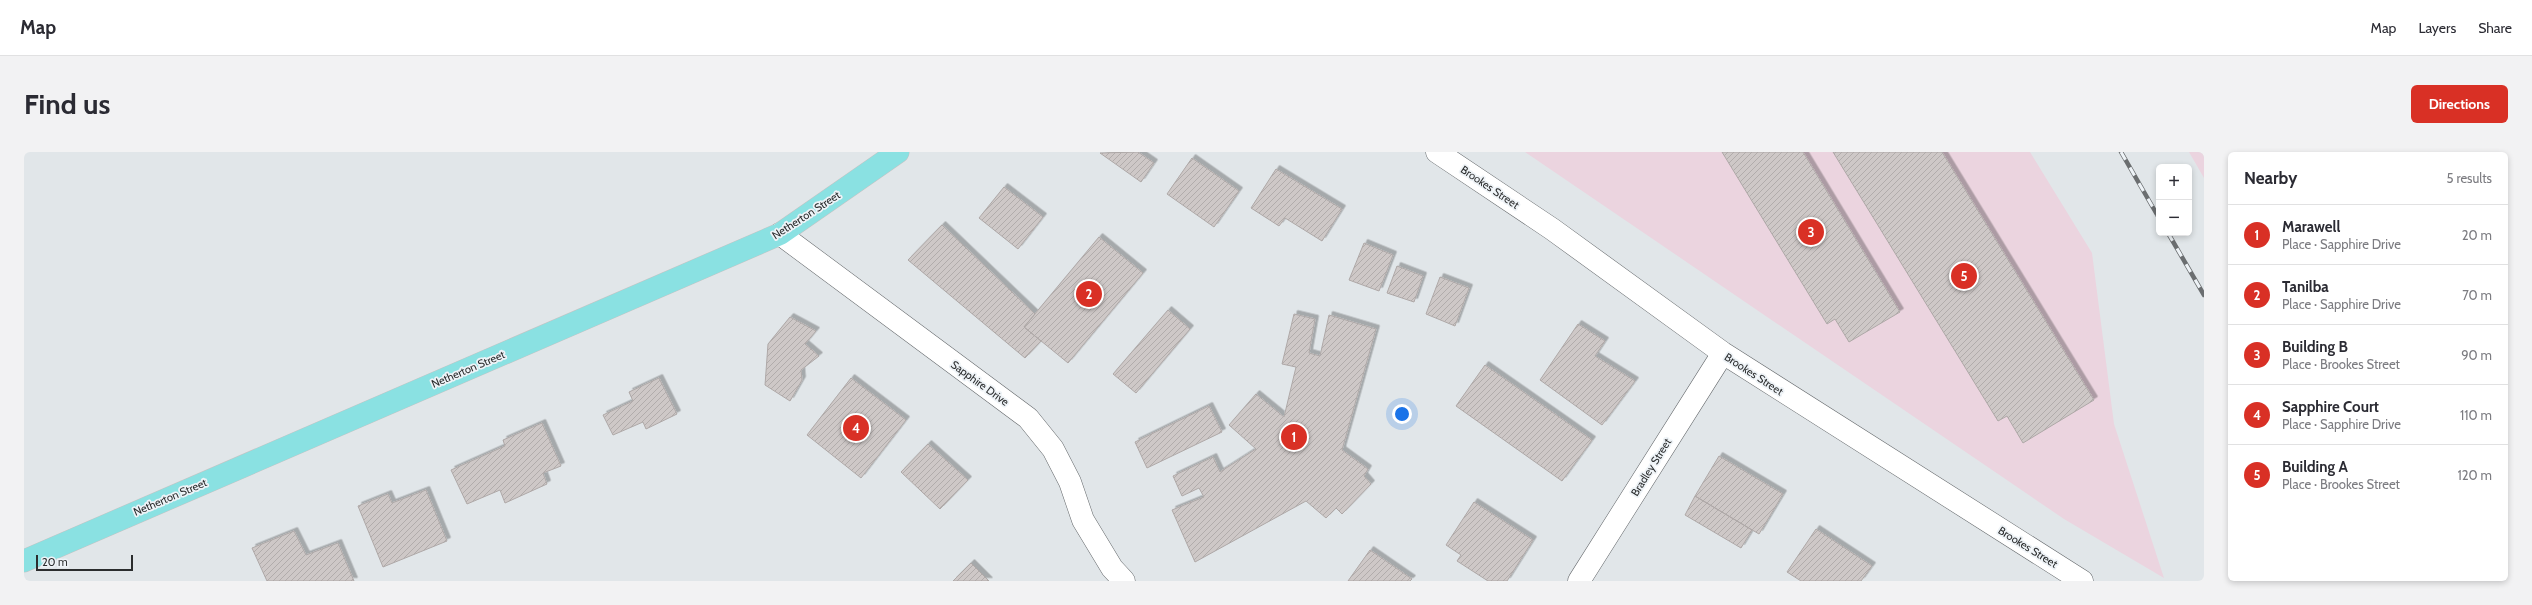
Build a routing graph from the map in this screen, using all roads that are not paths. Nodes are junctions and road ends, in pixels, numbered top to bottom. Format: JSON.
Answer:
{"nodes":[{"id":1,"x":898,"y":152,"type":"edge"},
{"id":2,"x":1437,"y":152,"type":"edge"},
{"id":3,"x":780,"y":234,"type":"junction"},
{"id":4,"x":1723,"y":353,"type":"junction"},
{"id":5,"x":24,"y":560,"type":"edge"},
{"id":6,"x":1124,"y":581,"type":"edge"},
{"id":7,"x":1579,"y":581,"type":"edge"},
{"id":8,"x":2082,"y":581,"type":"edge"}],
"edges":[{"from":1,"to":3,"type":"main road","name":"Netherton Street"},
{"from":2,"to":4,"type":"street","name":"Brookes Street"},
{"from":3,"to":5,"type":"main road","name":"Netherton Street"},
{"from":3,"to":6,"type":"street","name":"Sapphire Drive"},
{"from":4,"to":7,"type":"street","name":"Bradley Street"},
{"from":4,"to":8,"type":"street","name":"Brookes Street"}]}
